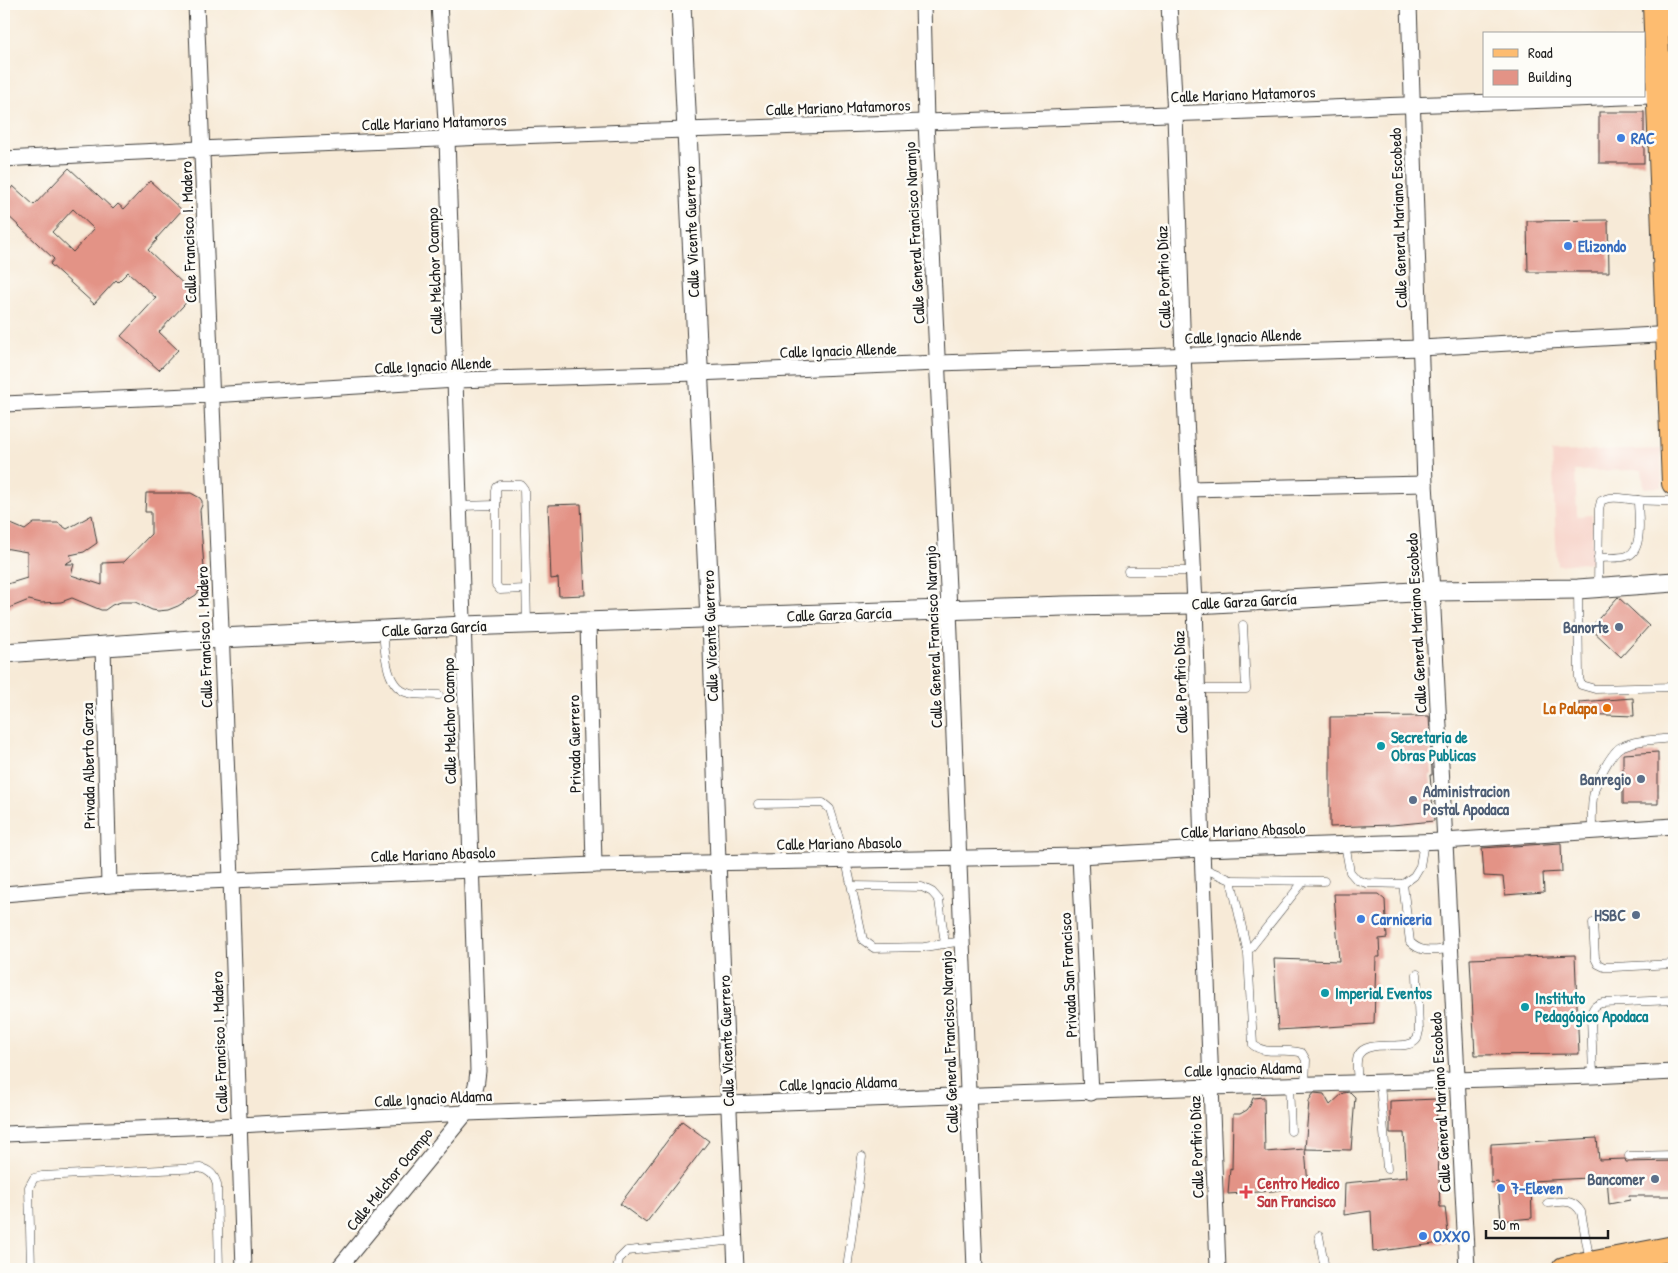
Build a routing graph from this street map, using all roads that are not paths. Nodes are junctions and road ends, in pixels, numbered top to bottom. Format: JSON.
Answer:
{"nodes":[{"id":1,"x":196,"y":4,"type":"edge"},
{"id":2,"x":439,"y":4,"type":"edge"},
{"id":3,"x":681,"y":4,"type":"edge"},
{"id":4,"x":923,"y":4,"type":"edge"},
{"id":5,"x":1169,"y":4,"type":"edge"},
{"id":6,"x":1410,"y":4,"type":"edge"},
{"id":7,"x":1655,"y":4,"type":"edge"},
{"id":8,"x":1667,"y":95,"type":"edge"},
{"id":9,"x":1646,"y":96,"type":"edge"},
{"id":10,"x":1590,"y":98,"type":"edge"},
{"id":11,"x":1412,"y":105,"type":"junction"},
{"id":12,"x":1175,"y":114,"type":"junction"},
{"id":13,"x":926,"y":122,"type":"junction"},
{"id":14,"x":687,"y":130,"type":"junction"},
{"id":15,"x":448,"y":139,"type":"junction"},
{"id":16,"x":202,"y":148,"type":"junction"},
{"id":17,"x":4,"y":159,"type":"edge"},
{"id":18,"x":1671,"y":334,"type":"edge"},
{"id":19,"x":1421,"y":348,"type":"junction"},
{"id":20,"x":1183,"y":355,"type":"junction"},
{"id":21,"x":938,"y":363,"type":"junction"},
{"id":22,"x":697,"y":373,"type":"junction"},
{"id":23,"x":456,"y":380,"type":"junction"},
{"id":24,"x":211,"y":395,"type":"junction"},
{"id":25,"x":4,"y":404,"type":"edge"},
{"id":26,"x":1674,"y":483,"type":"edge"},
{"id":27,"x":1425,"y":484,"type":"junction"},
{"id":28,"x":1190,"y":489,"type":"junction"},
{"id":29,"x":1638,"y":500,"type":"junction"},
{"id":30,"x":1674,"y":501,"type":"edge"},
{"id":31,"x":496,"y":505,"type":"junction"},
{"id":32,"x":460,"y":506,"type":"junction"},
{"id":33,"x":1598,"y":558,"type":"junction"},
{"id":34,"x":1128,"y":571,"type":"dead end"},
{"id":35,"x":1193,"y":571,"type":"junction"},
{"id":36,"x":1674,"y":582,"type":"edge"},
{"id":37,"x":1598,"y":587,"type":"junction"},
{"id":38,"x":525,"y":588,"type":"junction"},
{"id":39,"x":1578,"y":588,"type":"junction"},
{"id":40,"x":1432,"y":591,"type":"junction"},
{"id":41,"x":1195,"y":604,"type":"junction"},
{"id":42,"x":949,"y":610,"type":"junction"},
{"id":43,"x":710,"y":618,"type":"junction"},
{"id":44,"x":588,"y":622,"type":"junction"},
{"id":45,"x":527,"y":624,"type":"junction"},
{"id":46,"x":1243,"y":625,"type":"dead end"},
{"id":47,"x":464,"y":626,"type":"junction"},
{"id":48,"x":383,"y":630,"type":"junction"},
{"id":49,"x":221,"y":638,"type":"junction"},
{"id":50,"x":103,"y":646,"type":"junction"},
{"id":51,"x":4,"y":653,"type":"edge"},
{"id":52,"x":1674,"y":687,"type":"edge"},
{"id":53,"x":1197,"y":690,"type":"junction"},
{"id":54,"x":439,"y":695,"type":"dead end"},
{"id":55,"x":1674,"y":738,"type":"edge"},
{"id":56,"x":758,"y":804,"type":"dead end"},
{"id":57,"x":1674,"y":826,"type":"edge"},
{"id":58,"x":1592,"y":830,"type":"junction"},
{"id":59,"x":1444,"y":841,"type":"junction"},
{"id":60,"x":1424,"y":842,"type":"junction"},
{"id":61,"x":1345,"y":844,"type":"junction"},
{"id":62,"x":1202,"y":849,"type":"junction"},
{"id":63,"x":1080,"y":856,"type":"junction"},
{"id":64,"x":960,"y":859,"type":"junction"},
{"id":65,"x":846,"y":860,"type":"junction"},
{"id":66,"x":718,"y":862,"type":"junction"},
{"id":67,"x":594,"y":865,"type":"junction"},
{"id":68,"x":1203,"y":868,"type":"junction"},
{"id":69,"x":470,"y":870,"type":"junction"},
{"id":70,"x":231,"y":880,"type":"junction"},
{"id":71,"x":1231,"y":880,"type":"junction"},
{"id":72,"x":1324,"y":881,"type":"dead end"},
{"id":73,"x":1303,"y":882,"type":"junction"},
{"id":74,"x":1402,"y":884,"type":"junction"},
{"id":75,"x":109,"y":885,"type":"junction"},
{"id":76,"x":852,"y":886,"type":"junction"},
{"id":77,"x":4,"y":894,"type":"edge"},
{"id":78,"x":1593,"y":923,"type":"dead end"},
{"id":79,"x":963,"y":942,"type":"junction"},
{"id":80,"x":945,"y":944,"type":"junction"},
{"id":81,"x":1450,"y":949,"type":"junction"},
{"id":82,"x":1248,"y":951,"type":"junction"},
{"id":83,"x":1674,"y":964,"type":"edge"},
{"id":84,"x":1417,"y":974,"type":"dead end"},
{"id":85,"x":1674,"y":1000,"type":"edge"},
{"id":86,"x":1674,"y":1072,"type":"edge"},
{"id":87,"x":1593,"y":1076,"type":"junction"},
{"id":88,"x":1457,"y":1080,"type":"junction"},
{"id":89,"x":1358,"y":1083,"type":"junction"},
{"id":90,"x":1380,"y":1083,"type":"junction"},
{"id":91,"x":1289,"y":1085,"type":"junction"},
{"id":92,"x":1305,"y":1085,"type":"junction"},
{"id":93,"x":1211,"y":1087,"type":"junction"},
{"id":94,"x":1091,"y":1093,"type":"junction"},
{"id":95,"x":969,"y":1096,"type":"junction"},
{"id":96,"x":729,"y":1104,"type":"junction"},
{"id":97,"x":466,"y":1113,"type":"junction"},
{"id":98,"x":240,"y":1125,"type":"junction"},
{"id":99,"x":1291,"y":1131,"type":"dead end"},
{"id":100,"x":4,"y":1134,"type":"edge"},
{"id":101,"x":1674,"y":1155,"type":"edge"},
{"id":102,"x":1629,"y":1156,"type":"dead end"},
{"id":103,"x":862,"y":1157,"type":"dead end"},
{"id":104,"x":1387,"y":1169,"type":"dead end"},
{"id":105,"x":1548,"y":1204,"type":"dead end"},
{"id":106,"x":1319,"y":1236,"type":"dead end"},
{"id":107,"x":735,"y":1240,"type":"junction"},
{"id":108,"x":1674,"y":1248,"type":"edge"},
{"id":109,"x":1582,"y":1266,"type":"edge"},
{"id":110,"x":31,"y":1269,"type":"edge"},
{"id":111,"x":219,"y":1269,"type":"edge"},
{"id":112,"x":244,"y":1269,"type":"edge"},
{"id":113,"x":338,"y":1269,"type":"edge"},
{"id":114,"x":617,"y":1269,"type":"edge"},
{"id":115,"x":736,"y":1269,"type":"edge"},
{"id":116,"x":847,"y":1269,"type":"edge"},
{"id":117,"x":974,"y":1269,"type":"edge"},
{"id":118,"x":1218,"y":1269,"type":"edge"},
{"id":119,"x":1326,"y":1269,"type":"edge"},
{"id":120,"x":1467,"y":1269,"type":"edge"},
{"id":121,"x":1636,"y":1269,"type":"edge"}],
"edges":[{"from":1,"to":16,"type":"street","name":"Calle Francisco I. Madero"},
{"from":2,"to":15,"type":"street","name":"Calle Melchor Ocampo"},
{"from":3,"to":14,"type":"street","name":"Calle Vicente Guerrero"},
{"from":4,"to":13,"type":"street","name":"Calle General Francisco Naranjo"},
{"from":5,"to":12,"type":"street","name":"Calle Porfirio Díaz"},
{"from":6,"to":11,"type":"street","name":"Calle General Mariano Escobedo"},
{"from":7,"to":8,"type":"main road"},
{"from":8,"to":9,"type":"street","name":"Calle Mariano Matamoros"},
{"from":8,"to":18,"type":"main road"},
{"from":10,"to":11,"type":"street","name":"Calle Mariano Matamoros"},
{"from":11,"to":12,"type":"street","name":"Calle Mariano Matamoros"},
{"from":11,"to":19,"type":"street","name":"Calle General Mariano Escobedo"},
{"from":12,"to":13,"type":"street","name":"Calle Mariano Matamoros"},
{"from":12,"to":20,"type":"street","name":"Calle Porfirio Díaz"},
{"from":13,"to":14,"type":"street","name":"Calle Mariano Matamoros"},
{"from":13,"to":21,"type":"street","name":"Calle General Francisco Naranjo"},
{"from":14,"to":15,"type":"street","name":"Calle Mariano Matamoros"},
{"from":14,"to":22,"type":"street","name":"Calle Vicente Guerrero"},
{"from":15,"to":16,"type":"street","name":"Calle Mariano Matamoros"},
{"from":15,"to":23,"type":"street","name":"Calle Melchor Ocampo"},
{"from":16,"to":17,"type":"street","name":"Calle Mariano Matamoros"},
{"from":16,"to":24,"type":"street","name":"Calle Francisco I. Madero"},
{"from":18,"to":19,"type":"street","name":"Calle Ignacio Allende"},
{"from":18,"to":26,"type":"main road"},
{"from":19,"to":20,"type":"street","name":"Calle Ignacio Allende"},
{"from":19,"to":27,"type":"street","name":"Calle General Mariano Escobedo"},
{"from":20,"to":21,"type":"street","name":"Calle Ignacio Allende"},
{"from":20,"to":28,"type":"street","name":"Calle Porfirio Díaz"},
{"from":21,"to":22,"type":"street","name":"Calle Ignacio Allende"},
{"from":21,"to":42,"type":"street","name":"Calle General Francisco Naranjo"},
{"from":22,"to":23,"type":"street","name":"Calle Ignacio Allende"},
{"from":22,"to":43,"type":"street","name":"Calle Vicente Guerrero"},
{"from":23,"to":24,"type":"street","name":"Calle Ignacio Allende"},
{"from":23,"to":32,"type":"street","name":"Calle Melchor Ocampo"},
{"from":24,"to":25,"type":"street","name":"Calle Ignacio Allende"},
{"from":24,"to":49,"type":"street","name":"Calle Francisco I. Madero"},
{"from":27,"to":28,"type":"street"},
{"from":27,"to":40,"type":"street","name":"Calle General Mariano Escobedo"},
{"from":28,"to":35,"type":"street","name":"Calle Porfirio Díaz"},
{"from":29,"to":30,"type":"lane"},
{"from":29,"to":33,"type":"lane"},
{"from":29,"to":33,"type":"lane"},
{"from":31,"to":32,"type":"lane"},
{"from":31,"to":38,"type":"lane"},
{"from":31,"to":38,"type":"lane"},
{"from":32,"to":47,"type":"street","name":"Calle Melchor Ocampo"},
{"from":33,"to":37,"type":"lane"},
{"from":34,"to":35,"type":"lane"},
{"from":35,"to":41,"type":"street","name":"Calle Porfirio Díaz"},
{"from":36,"to":37,"type":"street","name":"Calle Garza García"},
{"from":37,"to":39,"type":"street","name":"Calle Garza García"},
{"from":38,"to":45,"type":"lane"},
{"from":39,"to":40,"type":"street","name":"Calle Garza García"},
{"from":39,"to":52,"type":"lane"},
{"from":40,"to":41,"type":"street","name":"Calle Garza García"},
{"from":40,"to":59,"type":"street","name":"Calle General Mariano Escobedo"},
{"from":41,"to":42,"type":"street","name":"Calle Garza García"},
{"from":41,"to":53,"type":"street","name":"Calle Porfirio Díaz"},
{"from":42,"to":43,"type":"street","name":"Calle Garza García"},
{"from":42,"to":64,"type":"street","name":"Calle General Francisco Naranjo"},
{"from":43,"to":44,"type":"street","name":"Calle Garza García"},
{"from":43,"to":66,"type":"street","name":"Calle Vicente Guerrero"},
{"from":44,"to":45,"type":"street","name":"Calle Garza García"},
{"from":44,"to":67,"type":"street","name":"Privada Guerrero"},
{"from":45,"to":47,"type":"street","name":"Calle Garza García"},
{"from":46,"to":53,"type":"lane"},
{"from":47,"to":48,"type":"street","name":"Calle Garza García"},
{"from":47,"to":69,"type":"street","name":"Calle Melchor Ocampo"},
{"from":48,"to":49,"type":"street","name":"Calle Garza García"},
{"from":48,"to":54,"type":"lane"},
{"from":49,"to":50,"type":"street","name":"Calle Garza García"},
{"from":49,"to":70,"type":"street","name":"Calle Francisco I. Madero"},
{"from":50,"to":51,"type":"street","name":"Calle Garza García"},
{"from":50,"to":75,"type":"street","name":"Privada Alberto Garza"},
{"from":53,"to":62,"type":"street","name":"Calle Porfirio Díaz"},
{"from":55,"to":58,"type":"lane"},
{"from":56,"to":65,"type":"lane"},
{"from":57,"to":58,"type":"street","name":"Calle Mariano Abasolo"},
{"from":58,"to":59,"type":"street","name":"Calle Mariano Abasolo"},
{"from":59,"to":60,"type":"street","name":"Calle Mariano Abasolo"},
{"from":59,"to":81,"type":"street","name":"Calle General Mariano Escobedo"},
{"from":60,"to":61,"type":"street","name":"Calle Mariano Abasolo"},
{"from":60,"to":74,"type":"lane"},
{"from":61,"to":62,"type":"street","name":"Calle Mariano Abasolo"},
{"from":61,"to":74,"type":"lane"},
{"from":62,"to":63,"type":"street","name":"Calle Mariano Abasolo"},
{"from":62,"to":68,"type":"street","name":"Calle Porfirio Díaz"},
{"from":63,"to":64,"type":"street","name":"Calle Mariano Abasolo"},
{"from":63,"to":94,"type":"street","name":"Privada San Francisco"},
{"from":64,"to":65,"type":"street","name":"Calle Mariano Abasolo"},
{"from":64,"to":79,"type":"street","name":"Calle General Francisco Naranjo"},
{"from":65,"to":66,"type":"street","name":"Calle Mariano Abasolo"},
{"from":65,"to":76,"type":"lane"},
{"from":66,"to":67,"type":"street","name":"Calle Mariano Abasolo"},
{"from":66,"to":96,"type":"street","name":"Calle Vicente Guerrero"},
{"from":67,"to":69,"type":"street","name":"Calle Mariano Abasolo"},
{"from":68,"to":71,"type":"lane"},
{"from":68,"to":93,"type":"street","name":"Calle Porfirio Díaz"},
{"from":69,"to":70,"type":"street","name":"Calle Mariano Abasolo"},
{"from":69,"to":97,"type":"street","name":"Calle Melchor Ocampo"},
{"from":70,"to":75,"type":"street","name":"Calle Mariano Abasolo"},
{"from":70,"to":98,"type":"street","name":"Calle Francisco I. Madero"},
{"from":71,"to":73,"type":"lane"},
{"from":71,"to":82,"type":"lane"},
{"from":72,"to":73,"type":"lane"},
{"from":73,"to":82,"type":"lane"},
{"from":74,"to":81,"type":"lane"},
{"from":75,"to":77,"type":"street","name":"Calle Mariano Abasolo"},
{"from":76,"to":80,"type":"lane"},
{"from":76,"to":80,"type":"lane"},
{"from":78,"to":83,"type":"lane"},
{"from":79,"to":80,"type":"lane"},
{"from":79,"to":95,"type":"street","name":"Calle General Francisco Naranjo"},
{"from":81,"to":88,"type":"street","name":"Calle General Mariano Escobedo"},
{"from":82,"to":92,"type":"lane"},
{"from":84,"to":89,"type":"lane"},
{"from":85,"to":87,"type":"lane"},
{"from":86,"to":87,"type":"street","name":"Calle Ignacio Aldama"},
{"from":87,"to":88,"type":"street","name":"Calle Ignacio Aldama"},
{"from":88,"to":90,"type":"street","name":"Calle Ignacio Aldama"},
{"from":88,"to":120,"type":"street","name":"Calle General Mariano Escobedo"},
{"from":89,"to":90,"type":"street","name":"Calle Ignacio Aldama"},
{"from":89,"to":92,"type":"street","name":"Calle Ignacio Aldama"},
{"from":90,"to":104,"type":"lane"},
{"from":91,"to":92,"type":"street","name":"Calle Ignacio Aldama"},
{"from":91,"to":93,"type":"street","name":"Calle Ignacio Aldama"},
{"from":91,"to":99,"type":"lane"},
{"from":93,"to":94,"type":"street","name":"Calle Ignacio Aldama"},
{"from":93,"to":118,"type":"street","name":"Calle Porfirio Díaz"},
{"from":94,"to":95,"type":"street","name":"Calle Ignacio Aldama"},
{"from":95,"to":96,"type":"street","name":"Calle Ignacio Aldama"},
{"from":95,"to":117,"type":"street","name":"Calle General Francisco Naranjo"},
{"from":96,"to":97,"type":"street","name":"Calle Ignacio Aldama"},
{"from":96,"to":107,"type":"street","name":"Calle Vicente Guerrero"},
{"from":97,"to":98,"type":"street","name":"Calle Ignacio Aldama"},
{"from":97,"to":113,"type":"street","name":"Calle Melchor Ocampo"},
{"from":98,"to":100,"type":"street","name":"Calle Ignacio Aldama"},
{"from":98,"to":112,"type":"street","name":"Calle Francisco I. Madero"},
{"from":101,"to":102,"type":"lane"},
{"from":103,"to":116,"type":"lane"},
{"from":105,"to":109,"type":"lane"},
{"from":106,"to":119,"type":"lane"},
{"from":107,"to":114,"type":"lane"},
{"from":107,"to":115,"type":"street","name":"Calle Vicente Guerrero"},
{"from":108,"to":109,"type":"main road"},
{"from":109,"to":121,"type":"main road"},
{"from":110,"to":111,"type":"lane"}]}
